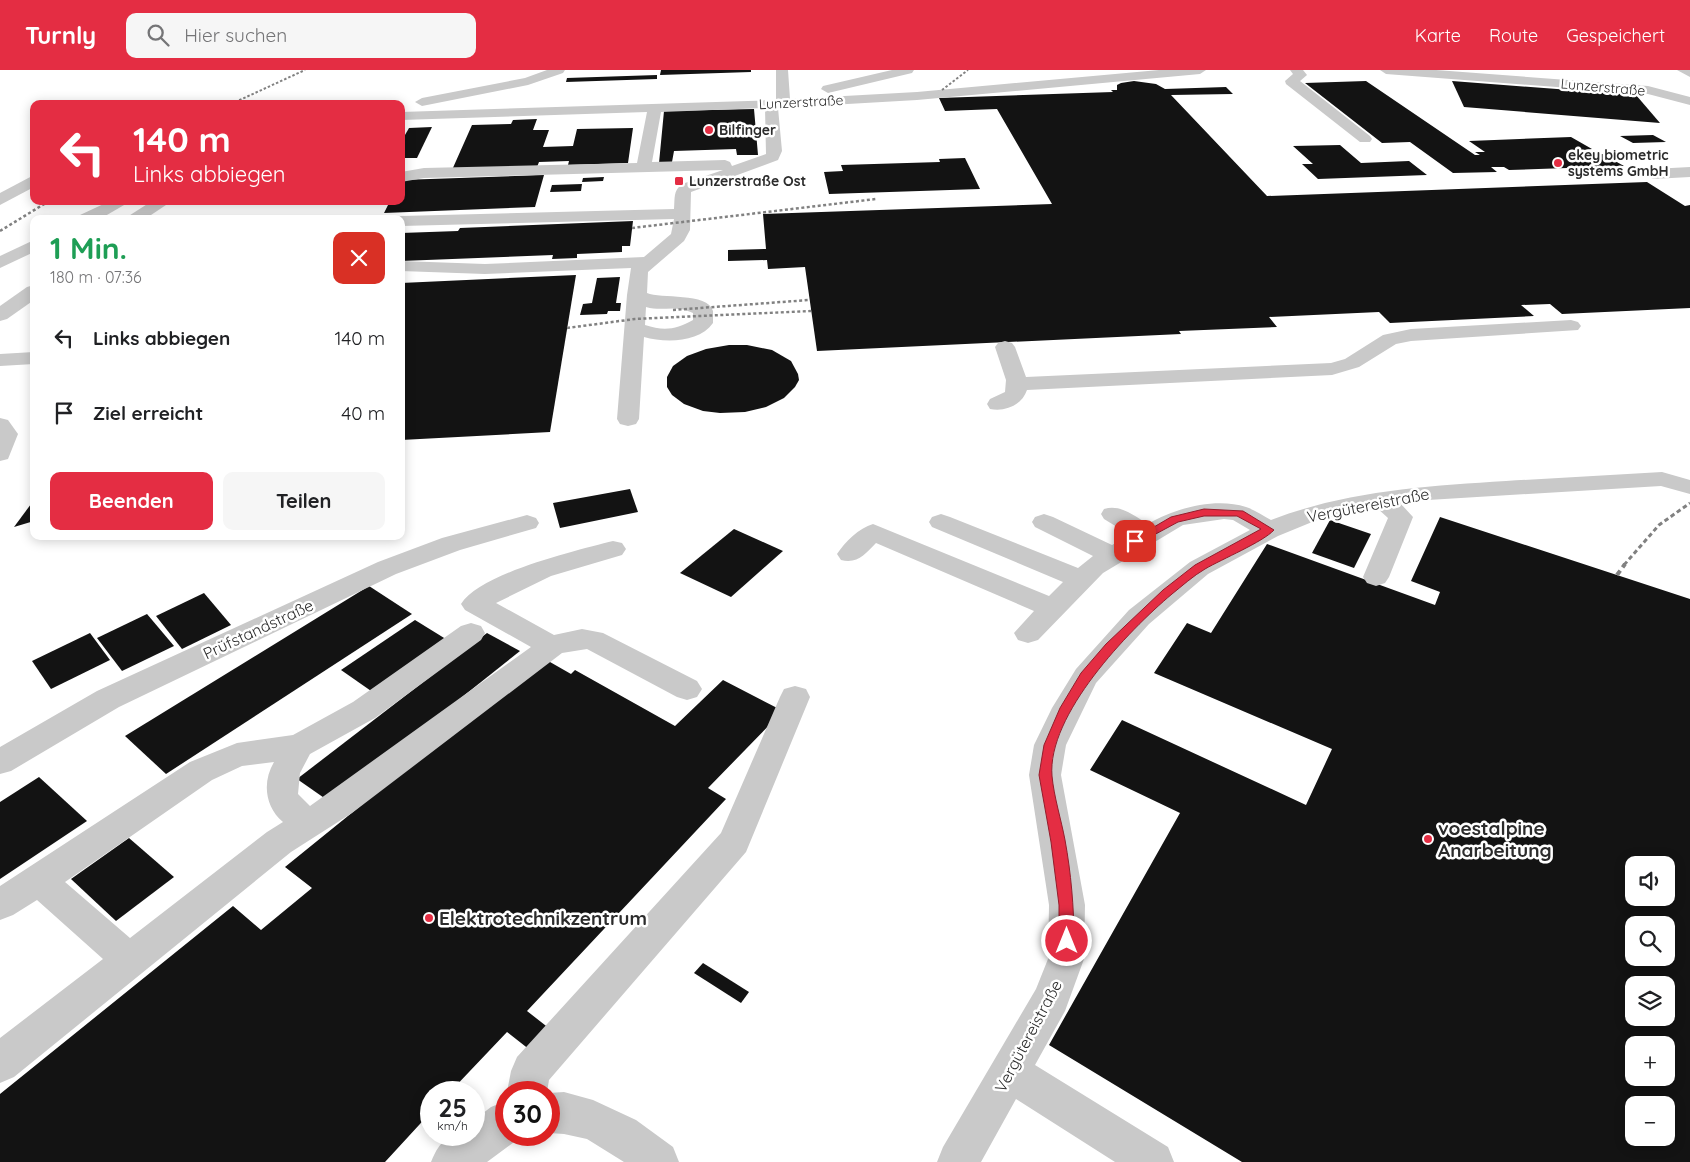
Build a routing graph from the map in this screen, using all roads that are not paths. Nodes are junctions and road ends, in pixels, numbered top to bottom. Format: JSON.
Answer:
{"nodes":[{"id":1,"x":559,"y":70,"type":"edge"},
{"id":2,"x":782,"y":70,"type":"edge"},
{"id":3,"x":908,"y":70,"type":"edge"},
{"id":4,"x":1193,"y":70,"type":"edge"},
{"id":5,"x":1296,"y":70,"type":"edge"},
{"id":6,"x":1386,"y":70,"type":"edge"},
{"id":7,"x":1683,"y":70,"type":"edge"},
{"id":8,"x":1440,"y":72,"type":"edge"},
{"id":9,"x":1690,"y":73,"type":"edge"},
{"id":10,"x":1633,"y":74,"type":"dead end"},
{"id":11,"x":1648,"y":90,"type":"junction"},
{"id":12,"x":1690,"y":92,"type":"edge"},
{"id":13,"x":1671,"y":94,"type":"junction"},
{"id":14,"x":1690,"y":101,"type":"edge"},
{"id":15,"x":405,"y":103,"type":"edge"},
{"id":16,"x":798,"y":103,"type":"junction"},
{"id":17,"x":777,"y":104,"type":"junction"},
{"id":18,"x":1690,"y":107,"type":"edge"},
{"id":19,"x":655,"y":108,"type":"junction"},
{"id":20,"x":1662,"y":108,"type":"dead end"},
{"id":21,"x":405,"y":116,"type":"edge"},
{"id":22,"x":1365,"y":139,"type":"dead end"},
{"id":23,"x":754,"y":165,"type":"junction"},
{"id":24,"x":644,"y":166,"type":"junction"},
{"id":25,"x":1690,"y":172,"type":"edge"},
{"id":26,"x":1653,"y":174,"type":"dead end"},
{"id":27,"x":405,"y":175,"type":"edge"},
{"id":28,"x":30,"y":182,"type":"edge"},
{"id":29,"x":0,"y":200,"type":"edge"},
{"id":30,"x":115,"y":205,"type":"edge"},
{"id":31,"x":157,"y":205,"type":"edge"},
{"id":32,"x":682,"y":214,"type":"junction"},
{"id":33,"x":94,"y":215,"type":"edge"},
{"id":34,"x":139,"y":215,"type":"edge"},
{"id":35,"x":405,"y":221,"type":"edge"},
{"id":36,"x":30,"y":247,"type":"edge"},
{"id":37,"x":0,"y":263,"type":"edge"},
{"id":38,"x":405,"y":266,"type":"edge"},
{"id":39,"x":642,"y":266,"type":"junction"},
{"id":40,"x":30,"y":293,"type":"edge"},
{"id":41,"x":636,"y":295,"type":"junction"},
{"id":42,"x":0,"y":315,"type":"edge"},
{"id":43,"x":1571,"y":326,"type":"dead end"},
{"id":44,"x":634,"y":328,"type":"junction"},
{"id":45,"x":1005,"y":347,"type":"dead end"},
{"id":46,"x":30,"y":358,"type":"edge"},
{"id":47,"x":0,"y":360,"type":"edge"},
{"id":48,"x":1017,"y":384,"type":"junction"},
{"id":49,"x":998,"y":404,"type":"dead end"},
{"id":50,"x":628,"y":419,"type":"dead end"},
{"id":51,"x":0,"y":425,"type":"edge"},
{"id":52,"x":0,"y":454,"type":"edge"},
{"id":53,"x":1690,"y":487,"type":"edge"},
{"id":54,"x":1382,"y":500,"type":"junction"},
{"id":55,"x":1113,"y":514,"type":"dead end"},
{"id":56,"x":940,"y":522,"type":"dead end"},
{"id":57,"x":1044,"y":522,"type":"dead end"},
{"id":58,"x":527,"y":523,"type":"dead end"},
{"id":59,"x":1269,"y":530,"type":"junction"},
{"id":60,"x":1147,"y":534,"type":"junction"},
{"id":61,"x":613,"y":549,"type":"dead end"},
{"id":62,"x":850,"y":554,"type":"dead end"},
{"id":63,"x":1112,"y":555,"type":"junction"},
{"id":64,"x":1376,"y":577,"type":"dead end"},
{"id":65,"x":1080,"y":579,"type":"junction"},
{"id":66,"x":1052,"y":608,"type":"junction"},
{"id":67,"x":471,"y":633,"type":"dead end"},
{"id":68,"x":1028,"y":633,"type":"dead end"},
{"id":69,"x":552,"y":646,"type":"junction"},
{"id":70,"x":687,"y":689,"type":"dead end"},
{"id":71,"x":795,"y":697,"type":"dead end"},
{"id":72,"x":299,"y":746,"type":"junction"},
{"id":73,"x":0,"y":762,"type":"edge"},
{"id":74,"x":308,"y":823,"type":"junction"},
{"id":75,"x":39,"y":881,"type":"junction"},
{"id":76,"x":0,"y":904,"type":"edge"},
{"id":77,"x":131,"y":961,"type":"junction"},
{"id":78,"x":0,"y":1063,"type":"edge"},
{"id":79,"x":1010,"y":1072,"type":"junction"},
{"id":80,"x":529,"y":1081,"type":"edge"},
{"id":81,"x":560,"y":1114,"type":"edge"},
{"id":82,"x":495,"y":1130,"type":"edge"},
{"id":83,"x":452,"y":1162,"type":"edge"},
{"id":84,"x":658,"y":1162,"type":"edge"},
{"id":85,"x":958,"y":1162,"type":"edge"},
{"id":86,"x":1153,"y":1162,"type":"edge"}],
"edges":[{"from":1,"to":15,"type":"street"},
{"from":2,"to":17,"type":"street"},
{"from":3,"to":16,"type":"street"},
{"from":4,"to":16,"type":"street","name":"Lunzerstraße"},
{"from":5,"to":22,"type":"street"},
{"from":6,"to":8,"type":"street","name":"Lunzerstraße"},
{"from":7,"to":9,"type":"street"},
{"from":8,"to":11,"type":"street","name":"Lunzerstraße"},
{"from":10,"to":11,"type":"street"},
{"from":11,"to":13,"type":"street","name":"Lunzerstraße"},
{"from":12,"to":13,"type":"street","name":"Lunzerstraße"},
{"from":13,"to":14,"type":"street","name":"Lunzerstraße"},
{"from":16,"to":17,"type":"street","name":"Lunzerstraße"},
{"from":17,"to":19,"type":"street","name":"Lunzerstraße"},
{"from":17,"to":23,"type":"street"},
{"from":18,"to":20,"type":"street"},
{"from":19,"to":21,"type":"street","name":"Lunzerstraße"},
{"from":19,"to":24,"type":"street"},
{"from":23,"to":24,"type":"street"},
{"from":23,"to":32,"type":"street"},
{"from":24,"to":27,"type":"street"},
{"from":25,"to":26,"type":"street"},
{"from":28,"to":29,"type":"street"},
{"from":30,"to":33,"type":"street"},
{"from":31,"to":34,"type":"street"},
{"from":32,"to":35,"type":"street"},
{"from":32,"to":39,"type":"street"},
{"from":36,"to":37,"type":"street"},
{"from":38,"to":39,"type":"street"},
{"from":39,"to":41,"type":"street"},
{"from":40,"to":42,"type":"street"},
{"from":41,"to":44,"type":"street"},
{"from":41,"to":44,"type":"street"},
{"from":43,"to":48,"type":"street"},
{"from":44,"to":50,"type":"street"},
{"from":45,"to":48,"type":"street"},
{"from":46,"to":47,"type":"street"},
{"from":48,"to":49,"type":"street"},
{"from":51,"to":52,"type":"street"},
{"from":53,"to":54,"type":"street","name":"Vergütereistraße"},
{"from":54,"to":59,"type":"street","name":"Vergütereistraße"},
{"from":54,"to":64,"type":"street"},
{"from":55,"to":60,"type":"street"},
{"from":56,"to":65,"type":"street"},
{"from":57,"to":63,"type":"street"},
{"from":58,"to":73,"type":"street","name":"Prüfstandstraße"},
{"from":59,"to":60,"type":"street"},
{"from":59,"to":79,"type":"street","name":"Vergütereistraße"},
{"from":60,"to":63,"type":"street"},
{"from":61,"to":69,"type":"street"},
{"from":62,"to":66,"type":"street"},
{"from":63,"to":65,"type":"street"},
{"from":65,"to":66,"type":"street"},
{"from":66,"to":68,"type":"street"},
{"from":67,"to":72,"type":"street"},
{"from":69,"to":70,"type":"street"},
{"from":69,"to":74,"type":"street"},
{"from":71,"to":80,"type":"street"},
{"from":72,"to":74,"type":"street"},
{"from":72,"to":75,"type":"street"},
{"from":74,"to":77,"type":"street"},
{"from":75,"to":76,"type":"street"},
{"from":75,"to":77,"type":"street"},
{"from":77,"to":78,"type":"street"},
{"from":79,"to":85,"type":"street","name":"Vergütereistraße"},
{"from":79,"to":86,"type":"street"},
{"from":81,"to":84,"type":"street"},
{"from":82,"to":83,"type":"street"}]}
